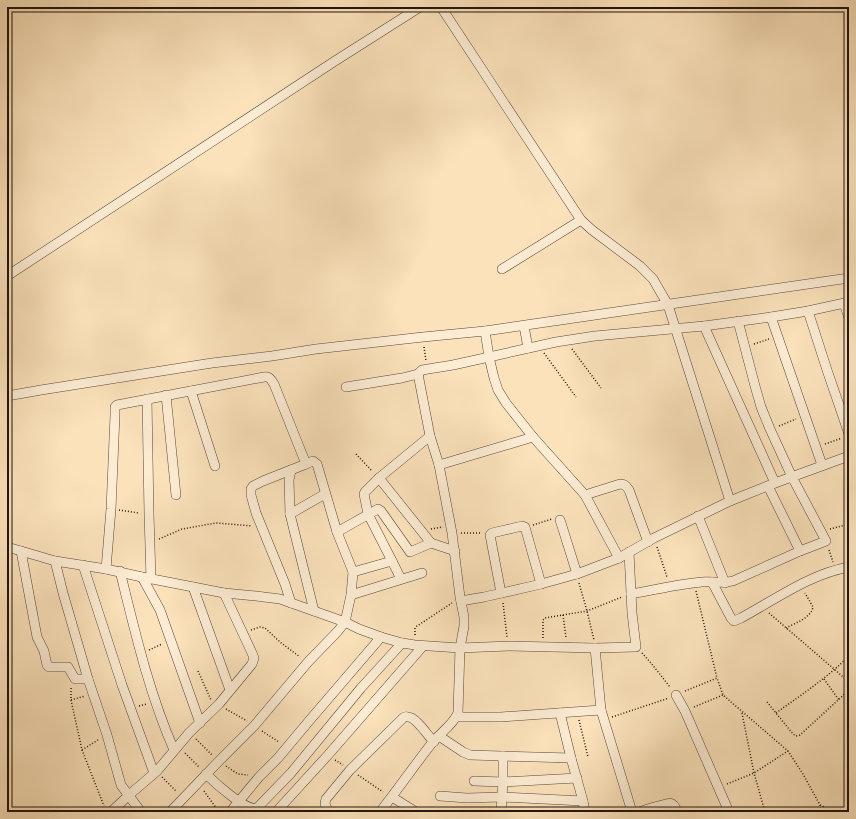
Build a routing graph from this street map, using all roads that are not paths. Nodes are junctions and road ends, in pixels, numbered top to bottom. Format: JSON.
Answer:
{"nodes":[{"id":1,"x":420,"y":7,"type":"edge"},
{"id":2,"x":441,"y":7,"type":"edge"},
{"id":3,"x":581,"y":220,"type":"junction"},
{"id":4,"x":502,"y":269,"type":"dead end"},
{"id":5,"x":7,"y":276,"type":"edge"},
{"id":6,"x":849,"y":278,"type":"edge"},
{"id":7,"x":847,"y":302,"type":"edge"},
{"id":8,"x":668,"y":305,"type":"junction"},
{"id":9,"x":808,"y":311,"type":"junction"},
{"id":10,"x":771,"y":317,"type":"junction"},
{"id":11,"x":849,"y":318,"type":"edge"},
{"id":12,"x":738,"y":321,"type":"junction"},
{"id":13,"x":524,"y":326,"type":"junction"},
{"id":14,"x":704,"y":326,"type":"junction"},
{"id":15,"x":676,"y":329,"type":"junction"},
{"id":16,"x":485,"y":331,"type":"junction"},
{"id":17,"x":528,"y":348,"type":"junction"},
{"id":18,"x":489,"y":357,"type":"junction"},
{"id":19,"x":418,"y":374,"type":"junction"},
{"id":20,"x":346,"y":387,"type":"dead end"},
{"id":21,"x":191,"y":391,"type":"junction"},
{"id":22,"x":8,"y":394,"type":"edge"},
{"id":23,"x":166,"y":395,"type":"junction"},
{"id":24,"x":148,"y":399,"type":"junction"},
{"id":25,"x":430,"y":436,"type":"junction"},
{"id":26,"x":846,"y":436,"type":"edge"},
{"id":27,"x":533,"y":437,"type":"junction"},
{"id":28,"x":849,"y":456,"type":"edge"},
{"id":29,"x":306,"y":464,"type":"junction"},
{"id":30,"x":439,"y":465,"type":"junction"},
{"id":31,"x":822,"y":465,"type":"junction"},
{"id":32,"x":215,"y":466,"type":"dead end"},
{"id":33,"x":291,"y":470,"type":"junction"},
{"id":34,"x":792,"y":477,"type":"junction"},
{"id":35,"x":379,"y":478,"type":"junction"},
{"id":36,"x":771,"y":484,"type":"junction"},
{"id":37,"x":325,"y":494,"type":"junction"},
{"id":38,"x":585,"y":495,"type":"junction"},
{"id":39,"x":176,"y":496,"type":"dead end"},
{"id":40,"x":730,"y":501,"type":"junction"},
{"id":41,"x":290,"y":514,"type":"junction"},
{"id":42,"x":368,"y":514,"type":"junction"},
{"id":43,"x":698,"y":516,"type":"junction"},
{"id":44,"x":560,"y":520,"type":"road end"},
{"id":45,"x":337,"y":532,"type":"junction"},
{"id":46,"x":651,"y":540,"type":"junction"},
{"id":47,"x":431,"y":543,"type":"junction"},
{"id":48,"x":7,"y":547,"type":"edge"},
{"id":49,"x":21,"y":551,"type":"junction"},
{"id":50,"x":454,"y":551,"type":"junction"},
{"id":51,"x":800,"y":551,"type":"junction"},
{"id":52,"x":629,"y":552,"type":"junction"},
{"id":53,"x":619,"y":558,"type":"junction"},
{"id":54,"x":55,"y":560,"type":"junction"},
{"id":55,"x":392,"y":561,"type":"junction"},
{"id":56,"x":83,"y":565,"type":"junction"},
{"id":57,"x":849,"y":567,"type":"edge"},
{"id":58,"x":106,"y":569,"type":"junction"},
{"id":59,"x":120,"y":572,"type":"junction"},
{"id":60,"x":353,"y":572,"type":"junction"},
{"id":61,"x":422,"y":573,"type":"dead end"},
{"id":62,"x":577,"y":574,"type":"junction"},
{"id":63,"x":146,"y":578,"type":"junction"},
{"id":64,"x":401,"y":579,"type":"junction"},
{"id":65,"x":712,"y":582,"type":"junction"},
{"id":66,"x":724,"y":583,"type":"junction"},
{"id":67,"x":541,"y":584,"type":"junction"},
{"id":68,"x":193,"y":587,"type":"junction"},
{"id":69,"x":224,"y":593,"type":"junction"},
{"id":70,"x":501,"y":593,"type":"junction"},
{"id":71,"x":631,"y":594,"type":"junction"},
{"id":72,"x":351,"y":595,"type":"junction"},
{"id":73,"x":461,"y":599,"type":"junction"},
{"id":74,"x":291,"y":603,"type":"junction"},
{"id":75,"x":314,"y":611,"type":"junction"},
{"id":76,"x":345,"y":622,"type":"junction"},
{"id":77,"x":381,"y":637,"type":"junction"},
{"id":78,"x":402,"y":643,"type":"junction"},
{"id":79,"x":419,"y":646,"type":"junction"},
{"id":80,"x":460,"y":648,"type":"junction"},
{"id":81,"x":596,"y":648,"type":"junction"},
{"id":82,"x":88,"y":678,"type":"junction"},
{"id":83,"x":230,"y":690,"type":"junction"},
{"id":84,"x":676,"y":695,"type":"road end"},
{"id":85,"x":601,"y":710,"type":"junction"},
{"id":86,"x":560,"y":713,"type":"junction"},
{"id":87,"x":456,"y":717,"type":"junction"},
{"id":88,"x":200,"y":723,"type":"junction"},
{"id":89,"x":436,"y":739,"type":"junction"},
{"id":90,"x":176,"y":748,"type":"junction"},
{"id":91,"x":503,"y":756,"type":"junction"},
{"id":92,"x":571,"y":758,"type":"junction"},
{"id":93,"x":155,"y":772,"type":"junction"},
{"id":94,"x":206,"y":774,"type":"junction"},
{"id":95,"x":577,"y":778,"type":"junction"},
{"id":96,"x":474,"y":781,"type":"dead end"},
{"id":97,"x":503,"y":782,"type":"junction"},
{"id":98,"x":129,"y":795,"type":"junction"},
{"id":99,"x":440,"y":796,"type":"dead end"},
{"id":100,"x":392,"y":797,"type":"junction"},
{"id":101,"x":502,"y":797,"type":"junction"},
{"id":102,"x":239,"y":801,"type":"junction"},
{"id":103,"x":584,"y":801,"type":"junction"},
{"id":104,"x":174,"y":811,"type":"edge"},
{"id":105,"x":111,"y":812,"type":"edge"},
{"id":106,"x":141,"y":812,"type":"edge"},
{"id":107,"x":230,"y":812,"type":"edge"},
{"id":108,"x":276,"y":812,"type":"edge"},
{"id":109,"x":330,"y":812,"type":"edge"},
{"id":110,"x":380,"y":812,"type":"edge"},
{"id":111,"x":416,"y":812,"type":"edge"},
{"id":112,"x":501,"y":812,"type":"edge"},
{"id":113,"x":585,"y":812,"type":"edge"},
{"id":114,"x":632,"y":812,"type":"edge"},
{"id":115,"x":639,"y":812,"type":"edge"},
{"id":116,"x":678,"y":812,"type":"edge"},
{"id":117,"x":729,"y":812,"type":"edge"}],
"edges":[{"from":1,"to":5,"type":"street"},
{"from":2,"to":3,"type":"street"},
{"from":3,"to":4,"type":"street"},
{"from":3,"to":8,"type":"street"},
{"from":6,"to":8,"type":"street"},
{"from":7,"to":9,"type":"street"},
{"from":7,"to":11,"type":"street"},
{"from":8,"to":13,"type":"street"},
{"from":8,"to":15,"type":"street"},
{"from":9,"to":10,"type":"street"},
{"from":9,"to":26,"type":"street"},
{"from":10,"to":12,"type":"street"},
{"from":10,"to":31,"type":"street"},
{"from":12,"to":14,"type":"street"},
{"from":12,"to":34,"type":"street"},
{"from":13,"to":16,"type":"street"},
{"from":13,"to":17,"type":"street"},
{"from":14,"to":15,"type":"street"},
{"from":14,"to":36,"type":"street"},
{"from":15,"to":17,"type":"street"},
{"from":15,"to":40,"type":"street"},
{"from":16,"to":18,"type":"street"},
{"from":16,"to":22,"type":"street"},
{"from":17,"to":18,"type":"street"},
{"from":18,"to":19,"type":"street"},
{"from":18,"to":27,"type":"street"},
{"from":19,"to":20,"type":"street"},
{"from":19,"to":25,"type":"street"},
{"from":21,"to":23,"type":"street"},
{"from":21,"to":29,"type":"street"},
{"from":21,"to":32,"type":"street"},
{"from":23,"to":24,"type":"street"},
{"from":23,"to":39,"type":"street"},
{"from":24,"to":58,"type":"street"},
{"from":24,"to":63,"type":"street"},
{"from":25,"to":30,"type":"street"},
{"from":25,"to":35,"type":"street"},
{"from":27,"to":30,"type":"street"},
{"from":27,"to":38,"type":"street"},
{"from":28,"to":31,"type":"street"},
{"from":29,"to":33,"type":"street"},
{"from":29,"to":37,"type":"street"},
{"from":30,"to":50,"type":"street"},
{"from":31,"to":34,"type":"street"},
{"from":33,"to":41,"type":"street"},
{"from":33,"to":74,"type":"street"},
{"from":34,"to":36,"type":"street"},
{"from":34,"to":51,"type":"street"},
{"from":35,"to":42,"type":"street"},
{"from":35,"to":47,"type":"street"},
{"from":36,"to":40,"type":"street"},
{"from":36,"to":51,"type":"street"},
{"from":37,"to":41,"type":"street"},
{"from":37,"to":45,"type":"street"},
{"from":38,"to":46,"type":"street"},
{"from":38,"to":53,"type":"street"},
{"from":40,"to":43,"type":"street"},
{"from":41,"to":75,"type":"street"},
{"from":42,"to":45,"type":"street"},
{"from":42,"to":47,"type":"street"},
{"from":42,"to":55,"type":"street"},
{"from":43,"to":46,"type":"street"},
{"from":43,"to":66,"type":"street"},
{"from":44,"to":62,"type":"street"},
{"from":45,"to":60,"type":"street"},
{"from":46,"to":52,"type":"street"},
{"from":47,"to":50,"type":"street"},
{"from":48,"to":49,"type":"street"},
{"from":49,"to":54,"type":"street"},
{"from":49,"to":82,"type":"street"},
{"from":50,"to":73,"type":"street"},
{"from":51,"to":66,"type":"street"},
{"from":52,"to":53,"type":"street"},
{"from":52,"to":71,"type":"street"},
{"from":53,"to":62,"type":"street"},
{"from":54,"to":56,"type":"street"},
{"from":54,"to":82,"type":"street"},
{"from":55,"to":60,"type":"street"},
{"from":55,"to":64,"type":"street"},
{"from":56,"to":58,"type":"street"},
{"from":56,"to":93,"type":"street"},
{"from":57,"to":65,"type":"street"},
{"from":58,"to":59,"type":"street"},
{"from":59,"to":63,"type":"street"},
{"from":59,"to":90,"type":"street"},
{"from":60,"to":72,"type":"street"},
{"from":61,"to":64,"type":"street"},
{"from":62,"to":67,"type":"street"},
{"from":63,"to":68,"type":"street"},
{"from":63,"to":88,"type":"street"},
{"from":64,"to":72,"type":"street"},
{"from":65,"to":66,"type":"street"},
{"from":65,"to":71,"type":"street"},
{"from":67,"to":70,"type":"street"},
{"from":67,"to":70,"type":"street"},
{"from":68,"to":69,"type":"street"},
{"from":68,"to":83,"type":"street"},
{"from":69,"to":74,"type":"street"},
{"from":69,"to":83,"type":"street"},
{"from":70,"to":73,"type":"street"},
{"from":71,"to":81,"type":"street"},
{"from":72,"to":76,"type":"street"},
{"from":73,"to":80,"type":"street"},
{"from":74,"to":75,"type":"street"},
{"from":75,"to":76,"type":"street"},
{"from":76,"to":77,"type":"street"},
{"from":76,"to":94,"type":"street"},
{"from":77,"to":78,"type":"street"},
{"from":77,"to":102,"type":"street"},
{"from":78,"to":79,"type":"street"},
{"from":78,"to":102,"type":"street"},
{"from":79,"to":80,"type":"street"},
{"from":79,"to":108,"type":"street"},
{"from":80,"to":81,"type":"street"},
{"from":80,"to":87,"type":"street"},
{"from":81,"to":85,"type":"street"},
{"from":82,"to":98,"type":"street"},
{"from":83,"to":88,"type":"street"},
{"from":84,"to":117,"type":"street"},
{"from":85,"to":86,"type":"street"},
{"from":85,"to":114,"type":"street"},
{"from":86,"to":87,"type":"street"},
{"from":86,"to":92,"type":"street"},
{"from":87,"to":89,"type":"street"},
{"from":88,"to":90,"type":"street"},
{"from":89,"to":91,"type":"street"},
{"from":89,"to":100,"type":"street"},
{"from":89,"to":109,"type":"street"},
{"from":90,"to":93,"type":"street"},
{"from":91,"to":92,"type":"street"},
{"from":91,"to":97,"type":"street"},
{"from":92,"to":95,"type":"street"},
{"from":93,"to":98,"type":"street"},
{"from":94,"to":102,"type":"street"},
{"from":94,"to":104,"type":"street"},
{"from":95,"to":97,"type":"street"},
{"from":95,"to":103,"type":"street"},
{"from":96,"to":97,"type":"street"},
{"from":97,"to":101,"type":"street"},
{"from":98,"to":105,"type":"street"},
{"from":98,"to":106,"type":"street"},
{"from":99,"to":101,"type":"street"},
{"from":100,"to":110,"type":"street"},
{"from":100,"to":111,"type":"street"},
{"from":101,"to":103,"type":"street"},
{"from":101,"to":112,"type":"street"},
{"from":102,"to":107,"type":"street"},
{"from":103,"to":113,"type":"street"},
{"from":115,"to":116,"type":"street"}]}
